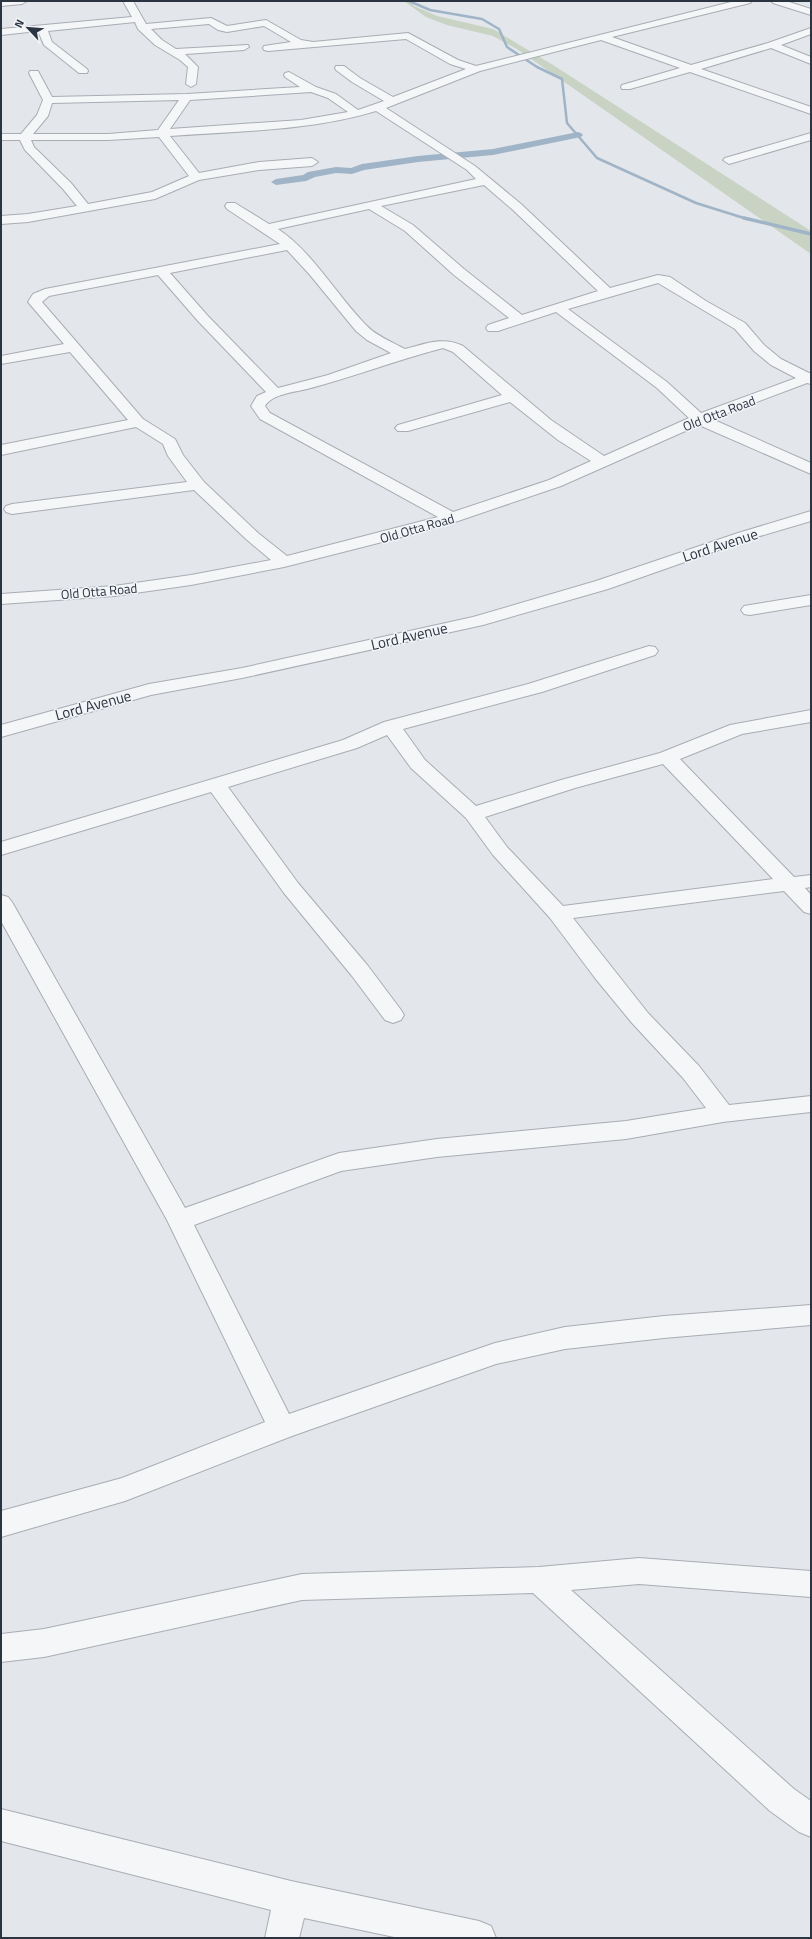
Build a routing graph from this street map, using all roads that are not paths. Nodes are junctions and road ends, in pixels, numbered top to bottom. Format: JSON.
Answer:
{"nodes":[{"id":1,"x":22,"y":1,"type":"edge"},
{"id":2,"x":128,"y":1,"type":"edge"},
{"id":3,"x":747,"y":1,"type":"edge"},
{"id":4,"x":776,"y":1,"type":"edge"},
{"id":5,"x":1,"y":3,"type":"edge"},
{"id":6,"x":811,"y":12,"type":"edge"},
{"id":7,"x":140,"y":23,"type":"junction"},
{"id":8,"x":42,"y":29,"type":"junction"},
{"id":9,"x":811,"y":31,"type":"edge"},
{"id":10,"x":1,"y":32,"type":"edge"},
{"id":11,"x":602,"y":37,"type":"junction"},
{"id":12,"x":304,"y":44,"type":"junction"},
{"id":13,"x":772,"y":45,"type":"junction"},
{"id":14,"x":244,"y":47,"type":"dead end"},
{"id":15,"x":268,"y":48,"type":"dead end"},
{"id":16,"x":174,"y":52,"type":"junction"},
{"id":17,"x":811,"y":61,"type":"edge"},
{"id":18,"x":340,"y":68,"type":"dead end"},
{"id":19,"x":692,"y":68,"type":"junction"},
{"id":20,"x":476,"y":69,"type":"junction"},
{"id":21,"x":83,"y":71,"type":"dead end"},
{"id":22,"x":34,"y":73,"type":"dead end"},
{"id":23,"x":289,"y":75,"type":"dead end"},
{"id":24,"x":191,"y":84,"type":"dead end"},
{"id":25,"x":626,"y":87,"type":"dead end"},
{"id":26,"x":312,"y":89,"type":"junction"},
{"id":27,"x":187,"y":97,"type":"junction"},
{"id":28,"x":48,"y":100,"type":"junction"},
{"id":29,"x":392,"y":101,"type":"junction"},
{"id":30,"x":378,"y":107,"type":"junction"},
{"id":31,"x":811,"y":111,"type":"edge"},
{"id":32,"x":356,"y":113,"type":"junction"},
{"id":33,"x":162,"y":133,"type":"junction"},
{"id":34,"x":811,"y":136,"type":"edge"},
{"id":35,"x":1,"y":137,"type":"edge"},
{"id":36,"x":24,"y":137,"type":"junction"},
{"id":37,"x":729,"y":160,"type":"dead end"},
{"id":38,"x":312,"y":162,"type":"dead end"},
{"id":39,"x":196,"y":177,"type":"junction"},
{"id":40,"x":486,"y":181,"type":"junction"},
{"id":41,"x":231,"y":206,"type":"dead end"},
{"id":42,"x":372,"y":206,"type":"junction"},
{"id":43,"x":85,"y":208,"type":"junction"},
{"id":44,"x":1,"y":220,"type":"edge"},
{"id":45,"x":268,"y":228,"type":"junction"},
{"id":46,"x":289,"y":246,"type":"junction"},
{"id":47,"x":162,"y":271,"type":"junction"},
{"id":48,"x":608,"y":293,"type":"junction"},
{"id":49,"x":559,"y":308,"type":"junction"},
{"id":50,"x":520,"y":320,"type":"junction"},
{"id":51,"x":493,"y":328,"type":"dead end"},
{"id":52,"x":73,"y":347,"type":"junction"},
{"id":53,"x":403,"y":354,"type":"junction"},
{"id":54,"x":1,"y":360,"type":"edge"},
{"id":55,"x":810,"y":378,"type":"edge"},
{"id":56,"x":275,"y":393,"type":"junction"},
{"id":57,"x":512,"y":397,"type":"junction"},
{"id":58,"x":700,"y":419,"type":"junction"},
{"id":59,"x":138,"y":422,"type":"junction"},
{"id":60,"x":403,"y":428,"type":"dead end"},
{"id":61,"x":1,"y":450,"type":"edge"},
{"id":62,"x":602,"y":461,"type":"junction"},
{"id":63,"x":811,"y":469,"type":"edge"},
{"id":64,"x":198,"y":484,"type":"junction"},
{"id":65,"x":12,"y":509,"type":"dead end"},
{"id":66,"x":811,"y":516,"type":"edge"},
{"id":67,"x":452,"y":518,"type":"junction"},
{"id":68,"x":284,"y":562,"type":"junction"},
{"id":69,"x":1,"y":599,"type":"edge"},
{"id":70,"x":811,"y":600,"type":"edge"},
{"id":71,"x":750,"y":610,"type":"dead end"},
{"id":72,"x":649,"y":651,"type":"dead end"},
{"id":73,"x":811,"y":716,"type":"edge"},
{"id":74,"x":391,"y":726,"type":"junction"},
{"id":75,"x":1,"y":731,"type":"edge"},
{"id":76,"x":667,"y":757,"type":"junction"},
{"id":77,"x":216,"y":785,"type":"junction"},
{"id":78,"x":473,"y":814,"type":"junction"},
{"id":79,"x":1,"y":849,"type":"edge"},
{"id":80,"x":811,"y":881,"type":"edge"},
{"id":81,"x":790,"y":883,"type":"junction"},
{"id":82,"x":1,"y":902,"type":"edge"},
{"id":83,"x":811,"y":907,"type":"edge"},
{"id":84,"x":558,"y":913,"type":"junction"},
{"id":85,"x":393,"y":1015,"type":"dead end"},
{"id":86,"x":811,"y":1104,"type":"edge"},
{"id":87,"x":723,"y":1114,"type":"junction"},
{"id":88,"x":179,"y":1220,"type":"junction"},
{"id":89,"x":811,"y":1315,"type":"edge"},
{"id":90,"x":282,"y":1428,"type":"junction"},
{"id":91,"x":1,"y":1524,"type":"edge"},
{"id":92,"x":539,"y":1580,"type":"junction"},
{"id":93,"x":811,"y":1584,"type":"edge"},
{"id":94,"x":1,"y":1648,"type":"edge"},
{"id":95,"x":811,"y":1821,"type":"edge"},
{"id":96,"x":1,"y":1825,"type":"edge"},
{"id":97,"x":291,"y":1898,"type":"junction"},
{"id":98,"x":282,"y":1938,"type":"edge"},
{"id":99,"x":479,"y":1938,"type":"edge"}],
"edges":[{"from":1,"to":5,"type":"street"},
{"from":2,"to":7,"type":"street"},
{"from":3,"to":11,"type":"street"},
{"from":4,"to":6,"type":"street"},
{"from":7,"to":8,"type":"street"},
{"from":7,"to":12,"type":"street"},
{"from":7,"to":16,"type":"street"},
{"from":8,"to":10,"type":"street"},
{"from":8,"to":21,"type":"street"},
{"from":9,"to":13,"type":"street"},
{"from":11,"to":19,"type":"street"},
{"from":11,"to":20,"type":"street"},
{"from":12,"to":15,"type":"street"},
{"from":12,"to":20,"type":"street"},
{"from":13,"to":17,"type":"street"},
{"from":13,"to":19,"type":"street"},
{"from":14,"to":16,"type":"street"},
{"from":16,"to":24,"type":"street"},
{"from":18,"to":29,"type":"street"},
{"from":19,"to":25,"type":"street"},
{"from":19,"to":31,"type":"street"},
{"from":20,"to":29,"type":"street"},
{"from":22,"to":28,"type":"street"},
{"from":23,"to":26,"type":"street"},
{"from":26,"to":27,"type":"street"},
{"from":26,"to":32,"type":"street"},
{"from":27,"to":28,"type":"street"},
{"from":27,"to":33,"type":"street"},
{"from":28,"to":36,"type":"street"},
{"from":29,"to":30,"type":"street"},
{"from":30,"to":32,"type":"street"},
{"from":30,"to":40,"type":"street"},
{"from":32,"to":33,"type":"street"},
{"from":33,"to":36,"type":"street"},
{"from":33,"to":39,"type":"street"},
{"from":34,"to":37,"type":"street"},
{"from":35,"to":36,"type":"street"},
{"from":36,"to":43,"type":"street"},
{"from":38,"to":39,"type":"street"},
{"from":39,"to":43,"type":"street"},
{"from":40,"to":42,"type":"street"},
{"from":40,"to":48,"type":"street"},
{"from":41,"to":45,"type":"street"},
{"from":42,"to":45,"type":"street"},
{"from":42,"to":50,"type":"street"},
{"from":43,"to":44,"type":"street"},
{"from":45,"to":46,"type":"street"},
{"from":46,"to":47,"type":"street"},
{"from":46,"to":53,"type":"street"},
{"from":47,"to":52,"type":"street"},
{"from":47,"to":56,"type":"street"},
{"from":48,"to":49,"type":"street"},
{"from":48,"to":55,"type":"street"},
{"from":49,"to":50,"type":"street"},
{"from":49,"to":58,"type":"street"},
{"from":50,"to":51,"type":"street"},
{"from":52,"to":54,"type":"street"},
{"from":52,"to":59,"type":"street"},
{"from":53,"to":56,"type":"street"},
{"from":53,"to":57,"type":"street"},
{"from":55,"to":58,"type":"street","name":"Old Otta Road"},
{"from":56,"to":67,"type":"street"},
{"from":57,"to":60,"type":"street"},
{"from":57,"to":62,"type":"street"},
{"from":58,"to":62,"type":"street","name":"Old Otta Road"},
{"from":58,"to":63,"type":"street"},
{"from":59,"to":61,"type":"street"},
{"from":59,"to":64,"type":"street"},
{"from":62,"to":67,"type":"street","name":"Old Otta Road"},
{"from":64,"to":65,"type":"street"},
{"from":64,"to":68,"type":"street"},
{"from":66,"to":75,"type":"street","name":"Lord Avenue"},
{"from":67,"to":68,"type":"street","name":"Old Otta Road"},
{"from":68,"to":69,"type":"street","name":"Old Otta Road"},
{"from":70,"to":71,"type":"street"},
{"from":72,"to":74,"type":"street"},
{"from":73,"to":76,"type":"street"},
{"from":74,"to":77,"type":"street"},
{"from":74,"to":78,"type":"street"},
{"from":76,"to":78,"type":"street"},
{"from":76,"to":81,"type":"street"},
{"from":77,"to":79,"type":"street"},
{"from":77,"to":85,"type":"street"},
{"from":78,"to":84,"type":"street"},
{"from":80,"to":81,"type":"street"},
{"from":81,"to":83,"type":"street"},
{"from":81,"to":84,"type":"street"},
{"from":82,"to":88,"type":"street"},
{"from":84,"to":87,"type":"street"},
{"from":86,"to":87,"type":"street"},
{"from":87,"to":88,"type":"street"},
{"from":88,"to":90,"type":"street"},
{"from":89,"to":90,"type":"street"},
{"from":90,"to":91,"type":"street"},
{"from":92,"to":93,"type":"street"},
{"from":92,"to":94,"type":"street"},
{"from":92,"to":95,"type":"street"},
{"from":96,"to":97,"type":"street"},
{"from":97,"to":98,"type":"street"},
{"from":97,"to":99,"type":"street"}]}
